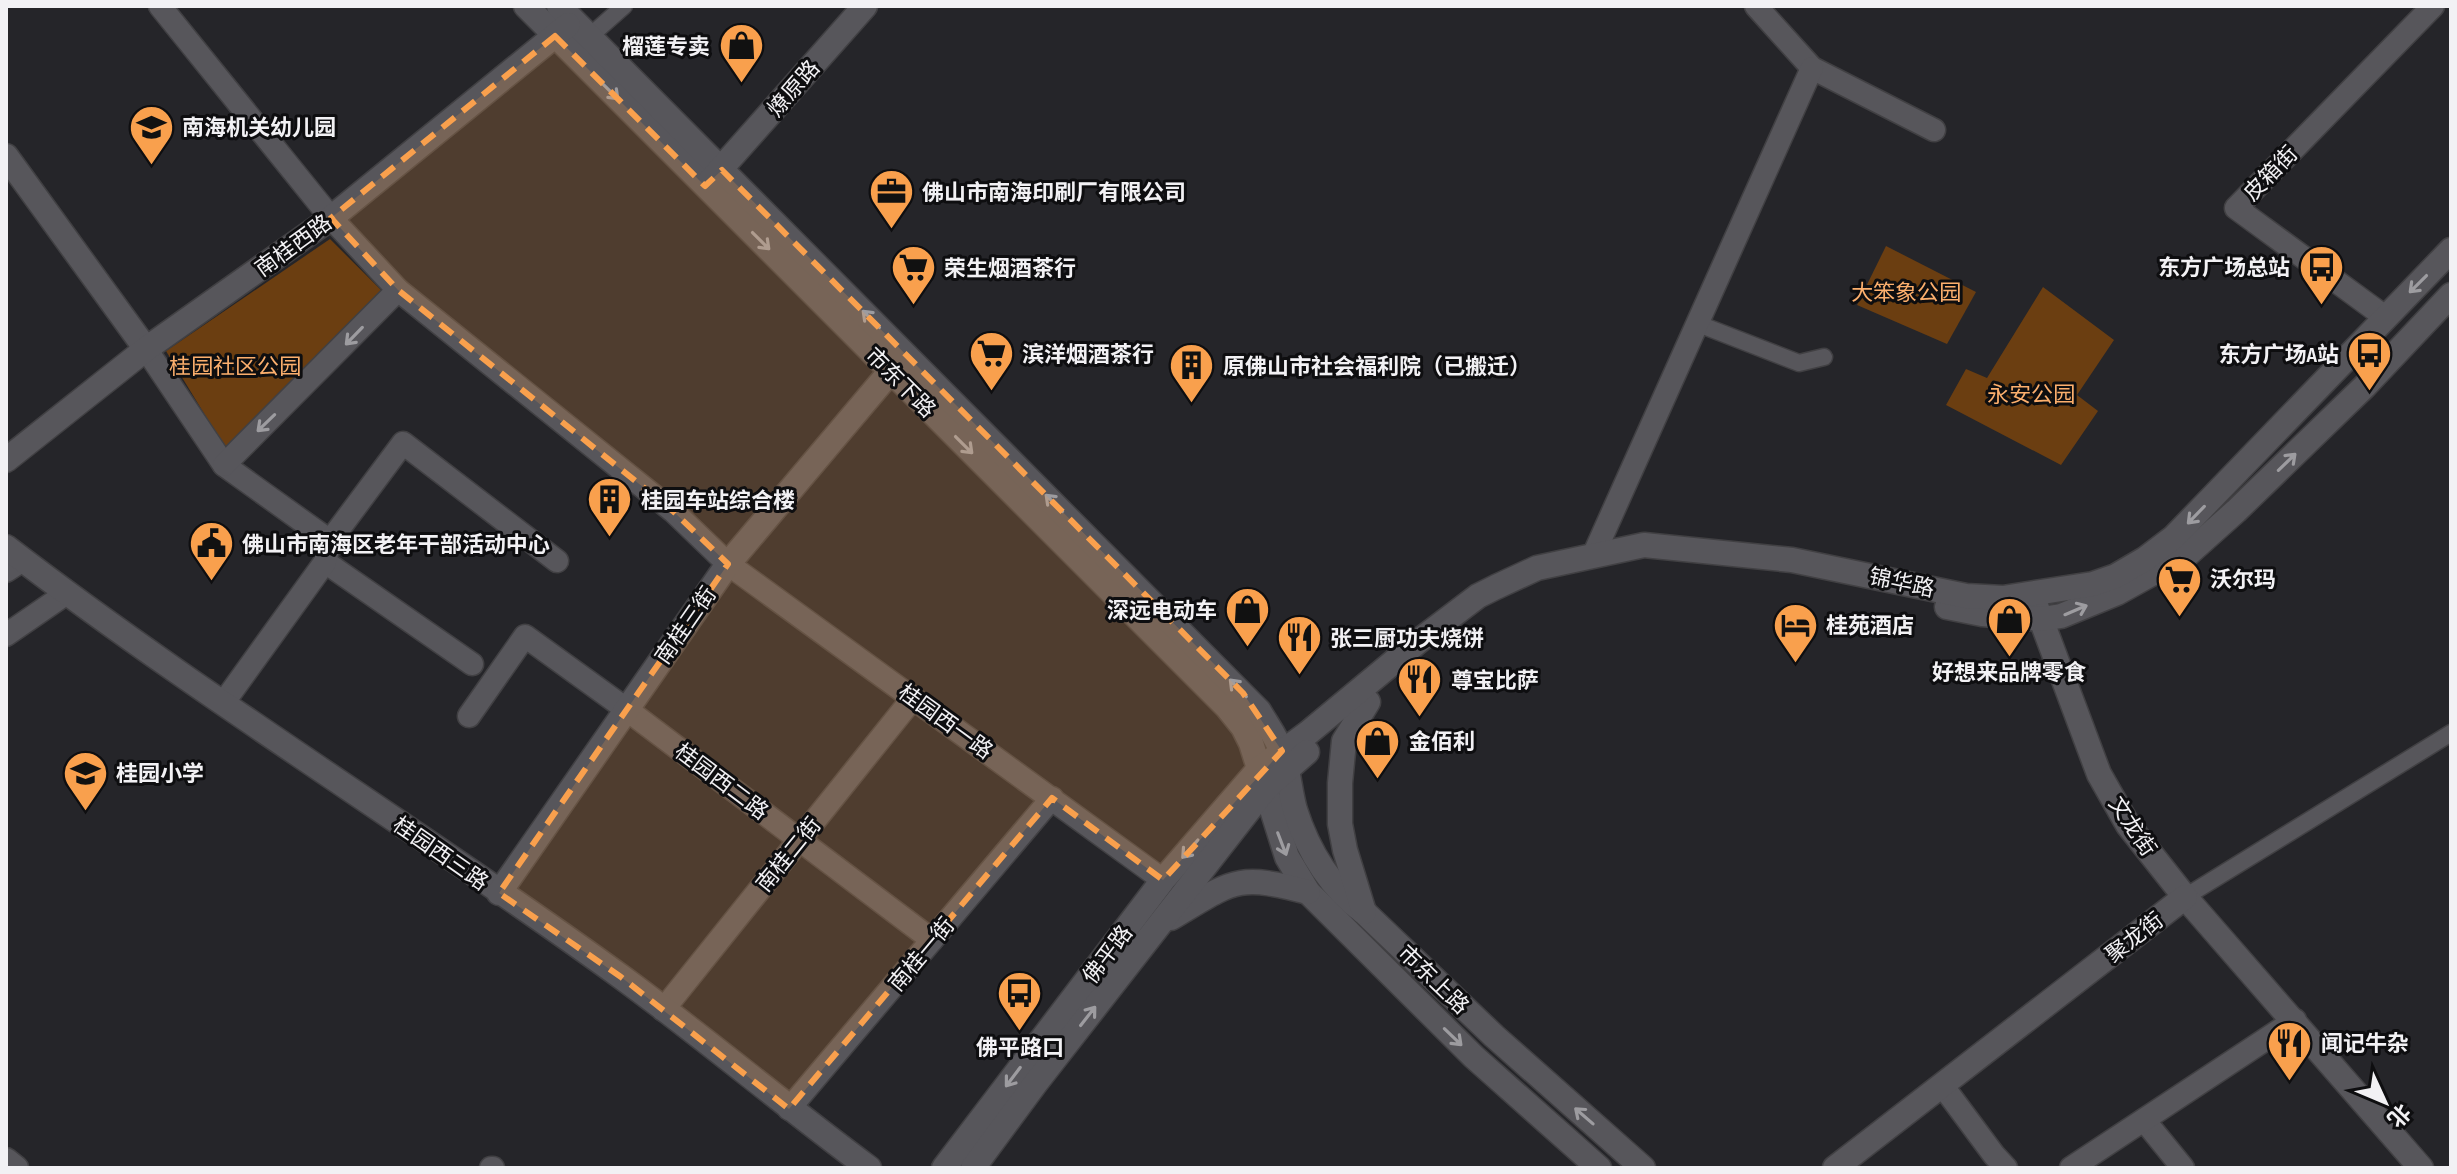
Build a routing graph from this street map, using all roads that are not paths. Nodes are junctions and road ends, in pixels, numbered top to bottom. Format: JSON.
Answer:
{"nodes":[{"id":1,"x":160,"y":6,"type":"edge"},
{"id":2,"x":526,"y":6,"type":"edge"},
{"id":3,"x":624,"y":6,"type":"edge"},
{"id":4,"x":865,"y":6,"type":"edge"},
{"id":5,"x":1756,"y":6,"type":"edge"},
{"id":6,"x":2433,"y":6,"type":"edge"},
{"id":7,"x":569,"y":25,"type":"edge"},
{"id":8,"x":1812,"y":68,"type":"junction"},
{"id":9,"x":1934,"y":130,"type":"dead end"},
{"id":10,"x":6,"y":156,"type":"edge"},
{"id":11,"x":714,"y":178,"type":"junction"},
{"id":12,"x":331,"y":218,"type":"junction"},
{"id":13,"x":2451,"y":250,"type":"edge"},
{"id":14,"x":398,"y":290,"type":"junction"},
{"id":15,"x":2451,"y":295,"type":"edge"},
{"id":16,"x":2385,"y":317,"type":"junction"},
{"id":17,"x":1696,"y":323,"type":"junction"},
{"id":18,"x":146,"y":349,"type":"junction"},
{"id":19,"x":1824,"y":357,"type":"dead end"},
{"id":20,"x":890,"y":372,"type":"junction"},
{"id":21,"x":6,"y":460,"type":"edge"},
{"id":22,"x":224,"y":465,"type":"junction"},
{"id":23,"x":327,"y":551,"type":"junction"},
{"id":24,"x":1593,"y":556,"type":"junction"},
{"id":25,"x":12,"y":559,"type":"edge"},
{"id":26,"x":557,"y":561,"type":"dead end"},
{"id":27,"x":728,"y":564,"type":"junction"},
{"id":28,"x":67,"y":593,"type":"junction"},
{"id":29,"x":2032,"y":595,"type":"junction"},
{"id":30,"x":2042,"y":619,"type":"junction"},
{"id":31,"x":6,"y":635,"type":"edge"},
{"id":32,"x":472,"y":664,"type":"dead end"},
{"id":33,"x":913,"y":698,"type":"junction"},
{"id":34,"x":224,"y":702,"type":"junction"},
{"id":35,"x":1368,"y":702,"type":"junction"},
{"id":36,"x":626,"y":709,"type":"junction"},
{"id":37,"x":469,"y":716,"type":"dead end"},
{"id":38,"x":2451,"y":733,"type":"edge"},
{"id":39,"x":1284,"y":760,"type":"junction"},
{"id":40,"x":1263,"y":778,"type":"junction"},
{"id":41,"x":1052,"y":798,"type":"junction"},
{"id":42,"x":799,"y":840,"type":"junction"},
{"id":43,"x":1163,"y":880,"type":"junction"},
{"id":44,"x":1308,"y":892,"type":"junction"},
{"id":45,"x":499,"y":893,"type":"junction"},
{"id":46,"x":2185,"y":897,"type":"junction"},
{"id":47,"x":1364,"y":912,"type":"junction"},
{"id":48,"x":1159,"y":925,"type":"junction"},
{"id":49,"x":932,"y":940,"type":"junction"},
{"id":50,"x":663,"y":1010,"type":"junction"},
{"id":51,"x":2295,"y":1020,"type":"junction"},
{"id":52,"x":1942,"y":1085,"type":"junction"},
{"id":53,"x":789,"y":1109,"type":"junction"},
{"id":54,"x":2144,"y":1120,"type":"junction"},
{"id":55,"x":6,"y":1160,"type":"edge"},
{"id":56,"x":16,"y":1168,"type":"edge"},
{"id":57,"x":869,"y":1168,"type":"edge"},
{"id":58,"x":944,"y":1168,"type":"edge"},
{"id":59,"x":973,"y":1168,"type":"edge"},
{"id":60,"x":1599,"y":1168,"type":"edge"},
{"id":61,"x":1643,"y":1168,"type":"edge"},
{"id":62,"x":1835,"y":1168,"type":"edge"},
{"id":63,"x":2006,"y":1168,"type":"edge"},
{"id":64,"x":2071,"y":1168,"type":"edge"},
{"id":65,"x":2183,"y":1168,"type":"edge"},
{"id":66,"x":2421,"y":1168,"type":"edge"}],
"edges":[{"from":1,"to":12,"type":"street","name":"桂园西一路"},
{"from":2,"to":7,"type":"main road","name":"市东下路"},
{"from":3,"to":7,"type":"street"},
{"from":4,"to":11,"type":"main road","name":"燎原路"},
{"from":5,"to":8,"type":"street"},
{"from":6,"to":16,"type":"street","name":"皮箱街"},
{"from":7,"to":11,"type":"main road","name":"市东下路"},
{"from":7,"to":11,"type":"main road","name":"市东下路","one_way":true},
{"from":7,"to":12,"type":"main road","name":"南桂西路"},
{"from":8,"to":9,"type":"street"},
{"from":8,"to":17,"type":"street"},
{"from":10,"to":18,"type":"main road"},
{"from":11,"to":20,"type":"main road","name":"市东下路","one_way":true},
{"from":39,"to":11,"type":"main road","name":"市东下路","one_way":true},
{"from":12,"to":14,"type":"street","name":"桂园西一路"},
{"from":12,"to":18,"type":"main road","name":"南桂西路"},
{"from":13,"to":16,"type":"main road","name":"锦华路","one_way":true},
{"from":14,"to":22,"type":"street","one_way":true},
{"from":14,"to":27,"type":"street","name":"桂园西一路"},
{"from":30,"to":15,"type":"main road","name":"锦华路","one_way":true},
{"from":16,"to":29,"type":"main road","name":"锦华路","one_way":true},
{"from":17,"to":19,"type":"street"},
{"from":17,"to":24,"type":"street"},
{"from":18,"to":21,"type":"main road","name":"南桂西路"},
{"from":18,"to":22,"type":"street"},
{"from":20,"to":27,"type":"main road","name":"南桂三街"},
{"from":20,"to":40,"type":"main road","name":"市东下路","one_way":true},
{"from":22,"to":23,"type":"street"},
{"from":23,"to":26,"type":"street"},
{"from":23,"to":32,"type":"street"},
{"from":23,"to":34,"type":"street"},
{"from":24,"to":29,"type":"main road","name":"锦华路"},
{"from":24,"to":39,"type":"main road","name":"锦华路"},
{"from":25,"to":28,"type":"main road","name":"桂园西三路"},
{"from":27,"to":33,"type":"street","name":"桂园西一路"},
{"from":27,"to":36,"type":"main road","name":"南桂三街"},
{"from":28,"to":31,"type":"street"},
{"from":28,"to":34,"type":"main road","name":"桂园西三路"},
{"from":29,"to":30,"type":"main road","name":"文龙街"},
{"from":30,"to":35,"type":"main road","name":"锦华路"},
{"from":30,"to":46,"type":"main road","name":"文龙街"},
{"from":33,"to":41,"type":"street","name":"桂园西一路"},
{"from":33,"to":42,"type":"street","name":"南桂二街"},
{"from":34,"to":45,"type":"main road","name":"桂园西三路"},
{"from":35,"to":39,"type":"main road","name":"锦华路"},
{"from":35,"to":47,"type":"main road"},
{"from":36,"to":37,"type":"street","name":"桂园西二路"},
{"from":36,"to":42,"type":"street","name":"桂园西二路"},
{"from":36,"to":45,"type":"main road","name":"南桂三街"},
{"from":38,"to":46,"type":"street","name":"聚龙街"},
{"from":39,"to":40,"type":"main road","name":"佛平路"},
{"from":39,"to":47,"type":"main road","name":"市东上路"},
{"from":40,"to":43,"type":"main road","name":"佛平路","one_way":true},
{"from":40,"to":44,"type":"main road","name":"市东上路","one_way":true},
{"from":40,"to":48,"type":"main road","name":"佛平路"},
{"from":41,"to":43,"type":"street","name":"桂园西一路"},
{"from":41,"to":49,"type":"street","name":"南桂一街"},
{"from":42,"to":49,"type":"street","name":"桂园西二路"},
{"from":42,"to":50,"type":"street","name":"南桂二街"},
{"from":43,"to":58,"type":"main road","name":"佛平路","one_way":true},
{"from":44,"to":48,"type":"main road"},
{"from":44,"to":60,"type":"main road","name":"市东上路","one_way":true},
{"from":45,"to":50,"type":"main road","name":"桂园西三路"},
{"from":46,"to":51,"type":"main road","name":"文龙街"},
{"from":46,"to":52,"type":"main road","name":"聚龙街"},
{"from":61,"to":47,"type":"main road","name":"市东上路","one_way":true},
{"from":59,"to":48,"type":"main road","name":"佛平路","one_way":true},
{"from":49,"to":53,"type":"street","name":"南桂一街"},
{"from":50,"to":53,"type":"main road","name":"桂园西三路"},
{"from":51,"to":54,"type":"street"},
{"from":51,"to":66,"type":"main road","name":"文龙街"},
{"from":52,"to":62,"type":"main road","name":"聚龙街"},
{"from":52,"to":63,"type":"street"},
{"from":53,"to":57,"type":"main road","name":"桂园西三路"},
{"from":54,"to":64,"type":"street"},
{"from":54,"to":65,"type":"street"},
{"from":55,"to":56,"type":"main road"}]}
